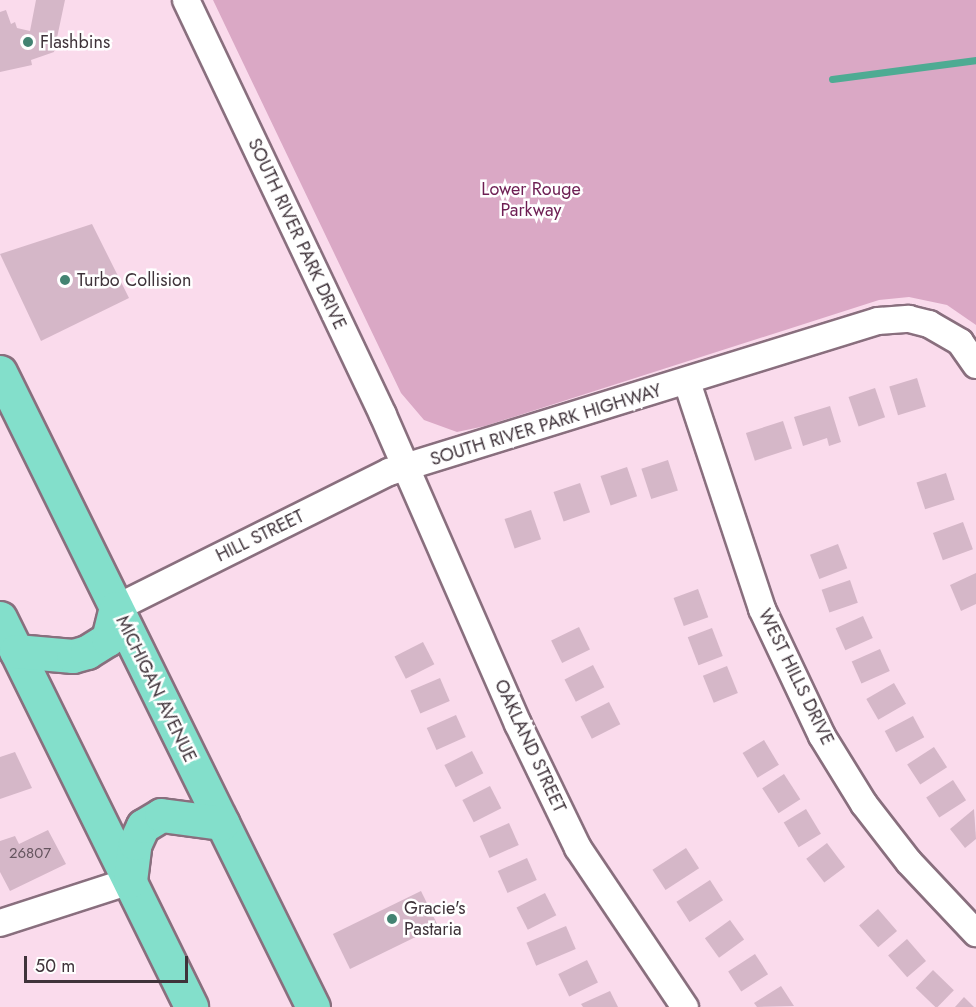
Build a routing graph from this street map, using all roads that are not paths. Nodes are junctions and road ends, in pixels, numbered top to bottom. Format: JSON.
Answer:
{"nodes":[{"id":1,"x":186,"y":0,"type":"edge"},
{"id":2,"x":976,"y":365,"type":"edge"},
{"id":3,"x":0,"y":372,"type":"edge"},
{"id":4,"x":687,"y":382,"type":"junction"},
{"id":5,"x":406,"y":468,"type":"junction"},
{"id":6,"x":116,"y":608,"type":"junction"},
{"id":7,"x":0,"y":618,"type":"edge"},
{"id":8,"x":16,"y":651,"type":"junction"},
{"id":9,"x":222,"y":824,"type":"junction"},
{"id":10,"x":130,"y":881,"type":"junction"},
{"id":11,"x":0,"y":923,"type":"edge"},
{"id":12,"x":976,"y":933,"type":"edge"},
{"id":13,"x":191,"y":1007,"type":"edge"},
{"id":14,"x":313,"y":1007,"type":"edge"},
{"id":15,"x":686,"y":1007,"type":"edge"}],
"edges":[{"from":1,"to":5,"type":"street","name":"SOUTH RIVER PARK DRIVE"},
{"from":2,"to":4,"type":"street"},
{"from":3,"to":6,"type":"main road","name":"MICHIGAN AVENUE"},
{"from":4,"to":5,"type":"street","name":"SOUTH RIVER PARK HIGHWAY"},
{"from":4,"to":12,"type":"street","name":"WEST HILLS DRIVE"},
{"from":5,"to":6,"type":"street","name":"HILL STREET"},
{"from":5,"to":15,"type":"street","name":"OAKLAND STREET"},
{"from":6,"to":8,"type":"main road"},
{"from":6,"to":9,"type":"main road","name":"MICHIGAN AVENUE"},
{"from":7,"to":8,"type":"main road"},
{"from":8,"to":10,"type":"main road"},
{"from":9,"to":10,"type":"main road"},
{"from":9,"to":14,"type":"main road","name":"MICHIGAN AVENUE"},
{"from":10,"to":11,"type":"street"},
{"from":10,"to":13,"type":"main road"}]}
